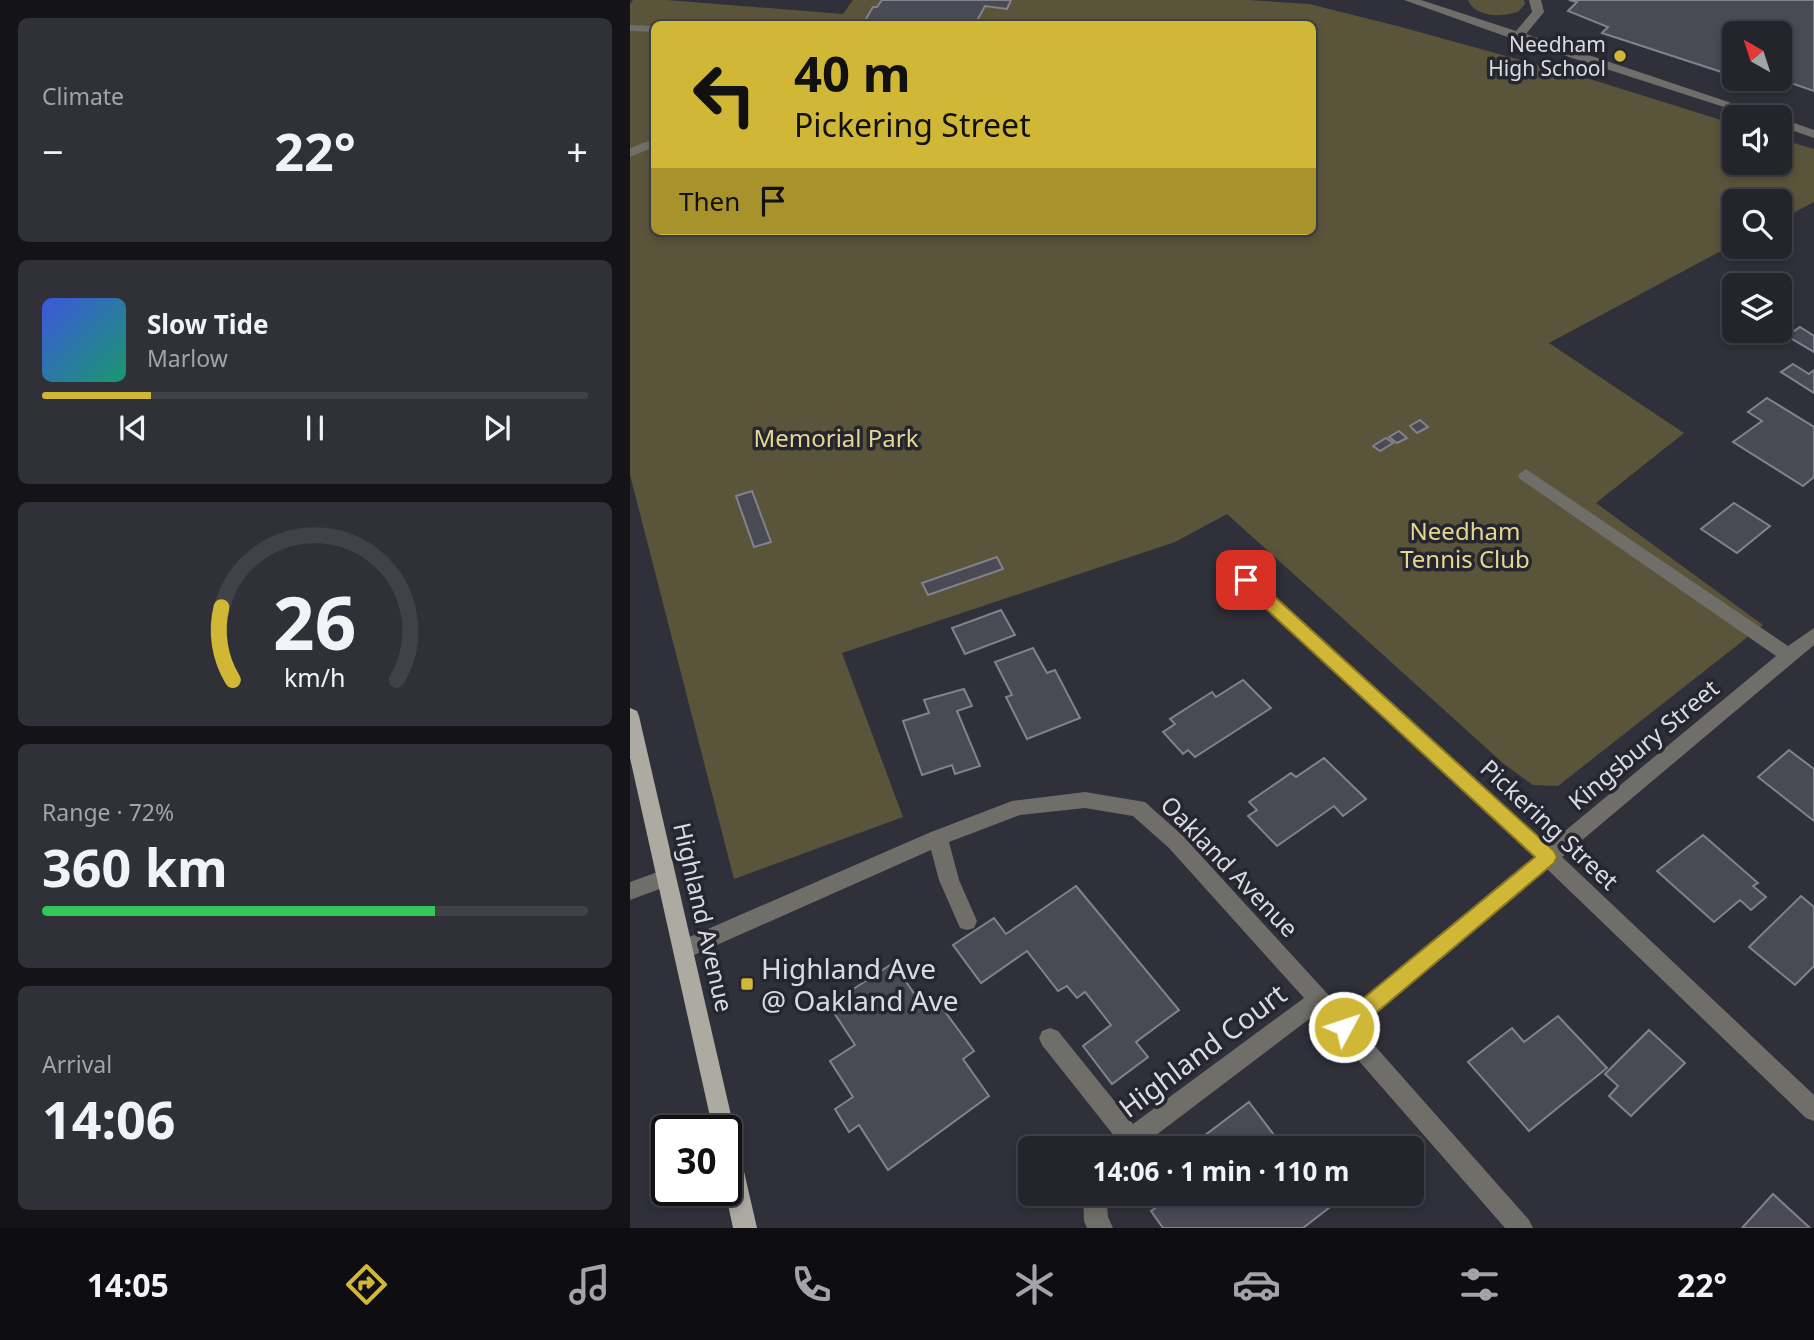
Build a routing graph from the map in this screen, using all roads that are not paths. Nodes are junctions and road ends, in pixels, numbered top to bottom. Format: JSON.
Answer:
{"nodes":[{"id":1,"x":1409,"y":0,"type":"edge"},
{"id":2,"x":1438,"y":0,"type":"edge"},
{"id":3,"x":1535,"y":0,"type":"edge"},
{"id":4,"x":1424,"y":6,"type":"junction"},
{"id":5,"x":630,"y":28,"type":"edge"},
{"id":6,"x":651,"y":29,"type":"edge"},
{"id":7,"x":1517,"y":37,"type":"junction"},
{"id":8,"x":1730,"y":105,"type":"edge"},
{"id":9,"x":1792,"y":126,"type":"edge"},
{"id":10,"x":1814,"y":134,"type":"edge"},
{"id":11,"x":651,"y":141,"type":"edge"},
{"id":12,"x":630,"y":153,"type":"edge"},
{"id":13,"x":1526,"y":475,"type":"dead end"},
{"id":14,"x":1246,"y":580,"type":"dead end"},
{"id":15,"x":1814,"y":635,"type":"edge"},
{"id":16,"x":1788,"y":656,"type":"junction"},
{"id":17,"x":630,"y":716,"type":"edge"},
{"id":18,"x":938,"y":838,"type":"junction"},
{"id":19,"x":1548,"y":857,"type":"junction"},
{"id":20,"x":666,"y":878,"type":"junction"},
{"id":21,"x":630,"y":891,"type":"edge"},
{"id":22,"x":967,"y":921,"type":"dead end"},
{"id":23,"x":685,"y":949,"type":"junction"},
{"id":24,"x":1319,"y":999,"type":"junction"},
{"id":25,"x":1344,"y":1027,"type":"junction"},
{"id":26,"x":1050,"y":1038,"type":"dead end"},
{"id":27,"x":1814,"y":1110,"type":"edge"},
{"id":28,"x":721,"y":1115,"type":"edge"},
{"id":29,"x":1120,"y":1136,"type":"edge"},
{"id":30,"x":1137,"y":1136,"type":"edge"},
{"id":31,"x":740,"y":1206,"type":"edge"},
{"id":32,"x":1095,"y":1206,"type":"edge"},
{"id":33,"x":745,"y":1228,"type":"edge"},
{"id":34,"x":1101,"y":1228,"type":"edge"},
{"id":35,"x":1521,"y":1228,"type":"edge"}],
"edges":[{"from":1,"to":4,"type":"street"},
{"from":2,"to":4,"type":"street"},
{"from":3,"to":7,"type":"street"},
{"from":4,"to":7,"type":"street"},
{"from":5,"to":6,"type":"street"},
{"from":7,"to":8,"type":"street"},
{"from":9,"to":10,"type":"street"},
{"from":11,"to":12,"type":"street"},
{"from":13,"to":16,"type":"street"},
{"from":14,"to":19,"type":"street","name":"Pickering Street"},
{"from":15,"to":16,"type":"street","name":"Kingsbury Street"},
{"from":16,"to":19,"type":"street","name":"Kingsbury Street"},
{"from":17,"to":20,"type":"main road","name":"Highland Avenue"},
{"from":18,"to":22,"type":"street"},
{"from":18,"to":23,"type":"street","name":"Oakland Avenue"},
{"from":18,"to":24,"type":"street","name":"Oakland Avenue"},
{"from":19,"to":25,"type":"street","name":"Kingsbury Street"},
{"from":19,"to":27,"type":"street","name":"Pickering Street"},
{"from":20,"to":21,"type":"street"},
{"from":20,"to":23,"type":"main road","name":"Highland Avenue"},
{"from":23,"to":28,"type":"main road","name":"Highland Avenue"},
{"from":24,"to":25,"type":"street","name":"Oakland Avenue"},
{"from":24,"to":30,"type":"street","name":"Highland Court"},
{"from":25,"to":35,"type":"street","name":"Oakland Avenue"},
{"from":26,"to":29,"type":"street"},
{"from":31,"to":33,"type":"main road"},
{"from":32,"to":34,"type":"street"}]}
